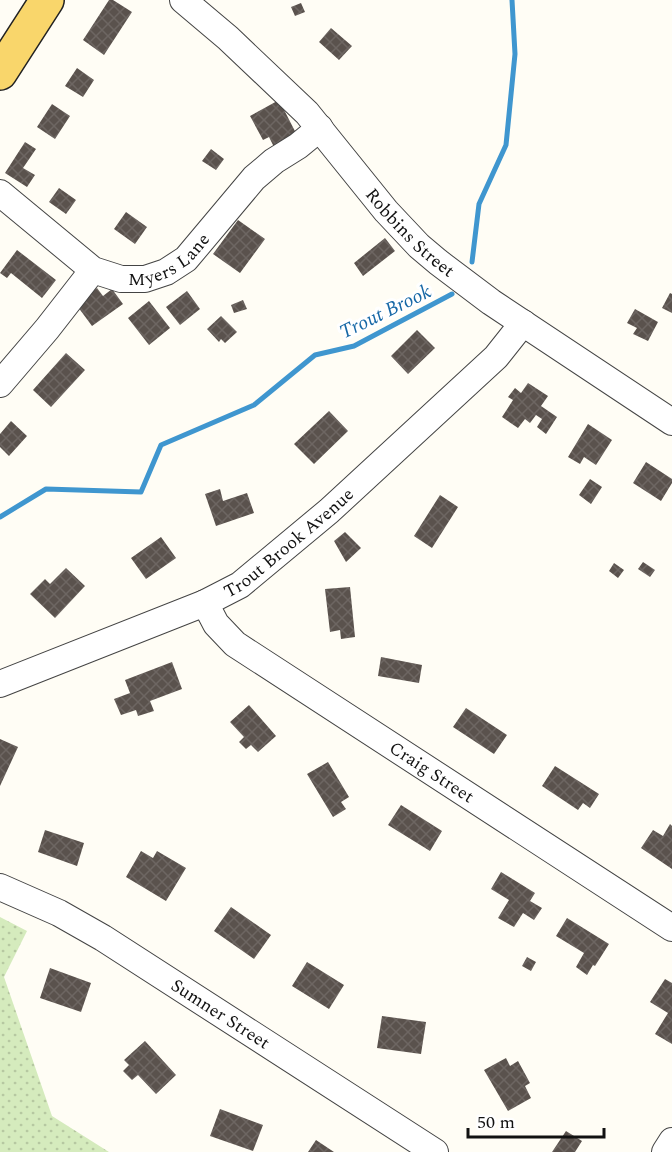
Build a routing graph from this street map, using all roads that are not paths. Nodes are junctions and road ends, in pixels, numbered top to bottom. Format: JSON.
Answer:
{"nodes":[{"id":1,"x":47,"y":0,"type":"edge"},
{"id":2,"x":183,"y":0,"type":"edge"},
{"id":3,"x":0,"y":73,"type":"edge"},
{"id":4,"x":320,"y":129,"type":"junction"},
{"id":5,"x":0,"y":194,"type":"edge"},
{"id":6,"x":93,"y":270,"type":"junction"},
{"id":7,"x":523,"y":323,"type":"junction"},
{"id":8,"x":0,"y":384,"type":"edge"},
{"id":9,"x":672,"y":423,"type":"edge"},
{"id":10,"x":205,"y":603,"type":"junction"},
{"id":11,"x":0,"y":684,"type":"edge"},
{"id":12,"x":0,"y":887,"type":"edge"},
{"id":13,"x":672,"y":928,"type":"edge"},
{"id":14,"x":672,"y":1141,"type":"edge"},
{"id":15,"x":435,"y":1152,"type":"edge"},
{"id":16,"x":665,"y":1152,"type":"edge"}],
"edges":[{"from":1,"to":3,"type":"main road"},
{"from":2,"to":4,"type":"street","name":"Robbins Street"},
{"from":4,"to":6,"type":"street","name":"Myers Lane"},
{"from":4,"to":7,"type":"street","name":"Robbins Street"},
{"from":5,"to":6,"type":"street","name":"Myers Lane"},
{"from":6,"to":8,"type":"street"},
{"from":7,"to":9,"type":"street","name":"Robbins Street"},
{"from":7,"to":10,"type":"street","name":"Trout Brook Avenue"},
{"from":10,"to":11,"type":"street","name":"Trout Brook Avenue"},
{"from":10,"to":13,"type":"street","name":"Craig Street"},
{"from":12,"to":15,"type":"street","name":"Sumner Street"},
{"from":14,"to":16,"type":"street"}]}
